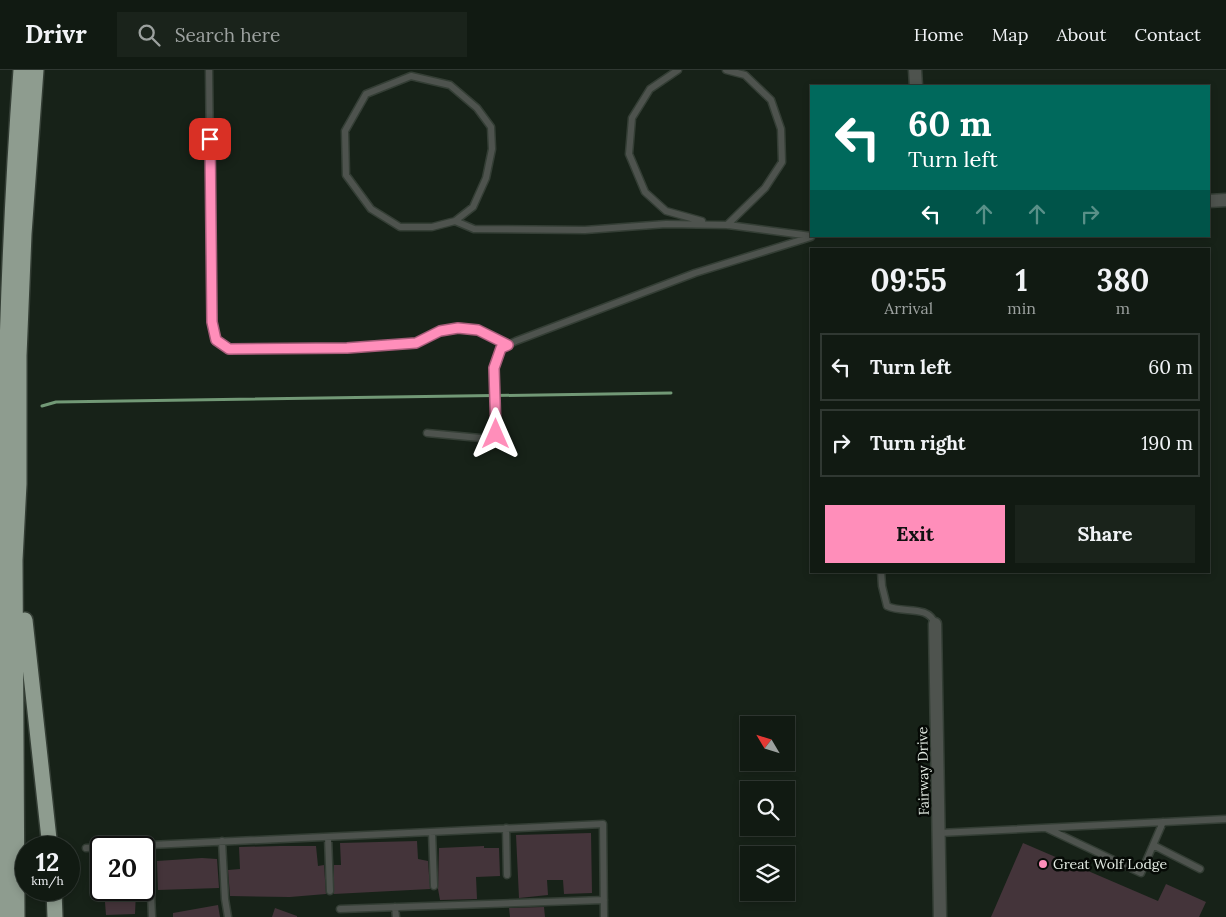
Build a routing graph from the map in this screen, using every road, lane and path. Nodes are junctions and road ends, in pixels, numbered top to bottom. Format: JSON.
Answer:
{"nodes":[{"id":1,"x":21,"y":70,"type":"edge"},
{"id":2,"x":36,"y":70,"type":"edge"},
{"id":3,"x":209,"y":70,"type":"edge"},
{"id":4,"x":678,"y":70,"type":"edge"},
{"id":5,"x":726,"y":70,"type":"edge"},
{"id":6,"x":915,"y":70,"type":"edge"},
{"id":7,"x":916,"y":85,"type":"edge"},
{"id":8,"x":1210,"y":200,"type":"edge"},
{"id":9,"x":1226,"y":200,"type":"edge"},
{"id":10,"x":455,"y":222,"type":"junction"},
{"id":11,"x":728,"y":225,"type":"junction"},
{"id":12,"x":810,"y":236,"type":"edge"},
{"id":13,"x":810,"y":237,"type":"edge"},
{"id":14,"x":508,"y":345,"type":"junction"},
{"id":15,"x":3,"y":418,"type":"junction"},
{"id":16,"x":426,"y":433,"type":"dead end"},
{"id":17,"x":0,"y":470,"type":"edge"},
{"id":18,"x":19,"y":484,"type":"junction"},
{"id":19,"x":882,"y":573,"type":"edge"},
{"id":20,"x":935,"y":624,"type":"joint"},
{"id":21,"x":1226,"y":819,"type":"edge"},
{"id":22,"x":1162,"y":822,"type":"junction"},
{"id":23,"x":506,"y":828,"type":"junction"},
{"id":24,"x":1045,"y":828,"type":"junction"},
{"id":25,"x":432,"y":832,"type":"junction"},
{"id":26,"x":938,"y":833,"type":"junction"},
{"id":27,"x":49,"y":836,"type":"edge"},
{"id":28,"x":328,"y":837,"type":"junction"},
{"id":29,"x":222,"y":842,"type":"junction"},
{"id":30,"x":155,"y":845,"type":"edge"},
{"id":31,"x":1153,"y":845,"type":"junction"},
{"id":32,"x":86,"y":848,"type":"dead end"},
{"id":33,"x":90,"y":848,"type":"edge"},
{"id":34,"x":10,"y":851,"type":"junction"},
{"id":35,"x":1200,"y":869,"type":"dead end"},
{"id":36,"x":507,"y":875,"type":"dead end"},
{"id":37,"x":434,"y":886,"type":"dead end"},
{"id":38,"x":330,"y":891,"type":"dead end"},
{"id":39,"x":604,"y":900,"type":"junction"},
{"id":40,"x":54,"y":901,"type":"edge"},
{"id":41,"x":151,"y":901,"type":"edge"},
{"id":42,"x":396,"y":907,"type":"junction"},
{"id":43,"x":340,"y":909,"type":"dead end"},
{"id":44,"x":4,"y":917,"type":"edge"},
{"id":45,"x":17,"y":917,"type":"edge"},
{"id":46,"x":55,"y":917,"type":"edge"},
{"id":47,"x":152,"y":917,"type":"edge"},
{"id":48,"x":228,"y":917,"type":"edge"},
{"id":49,"x":396,"y":917,"type":"edge"},
{"id":50,"x":604,"y":917,"type":"edge"},
{"id":51,"x":940,"y":917,"type":"edge"}],
"edges":[{"from":1,"to":15,"type":"highway"},
{"from":2,"to":18,"type":"highway"},
{"from":3,"to":14,"type":"lane"},
{"from":4,"to":11,"type":"lane"},
{"from":5,"to":11,"type":"lane"},
{"from":6,"to":7,"type":"street"},
{"from":8,"to":9,"type":"street"},
{"from":10,"to":10,"type":"lane"},
{"from":10,"to":11,"type":"lane"},
{"from":11,"to":12,"type":"lane"},
{"from":13,"to":14,"type":"lane"},
{"from":14,"to":16,"type":"lane"},
{"from":15,"to":17,"type":"highway"},
{"from":15,"to":34,"type":"highway"},
{"from":18,"to":27,"type":"highway"},
{"from":18,"to":34,"type":"highway"},
{"from":19,"to":20,"type":"lane"},
{"from":20,"to":26,"type":"street","name":"Fairway Drive"},
{"from":21,"to":22,"type":"lane"},
{"from":22,"to":24,"type":"lane"},
{"from":22,"to":31,"type":"lane"},
{"from":23,"to":25,"type":"lane"},
{"from":23,"to":36,"type":"lane"},
{"from":23,"to":39,"type":"lane"},
{"from":24,"to":26,"type":"lane"},
{"from":24,"to":31,"type":"lane"},
{"from":25,"to":28,"type":"lane"},
{"from":25,"to":37,"type":"lane"},
{"from":26,"to":51,"type":"street","name":"Fairway Drive"},
{"from":28,"to":29,"type":"lane"},
{"from":28,"to":38,"type":"lane"},
{"from":29,"to":30,"type":"lane"},
{"from":29,"to":48,"type":"lane"},
{"from":31,"to":35,"type":"lane"},
{"from":32,"to":33,"type":"lane"},
{"from":34,"to":44,"type":"highway"},
{"from":34,"to":45,"type":"highway"},
{"from":39,"to":42,"type":"lane"},
{"from":39,"to":50,"type":"lane"},
{"from":40,"to":46,"type":"highway"},
{"from":41,"to":47,"type":"lane"},
{"from":42,"to":43,"type":"lane"},
{"from":42,"to":49,"type":"lane"}]}
